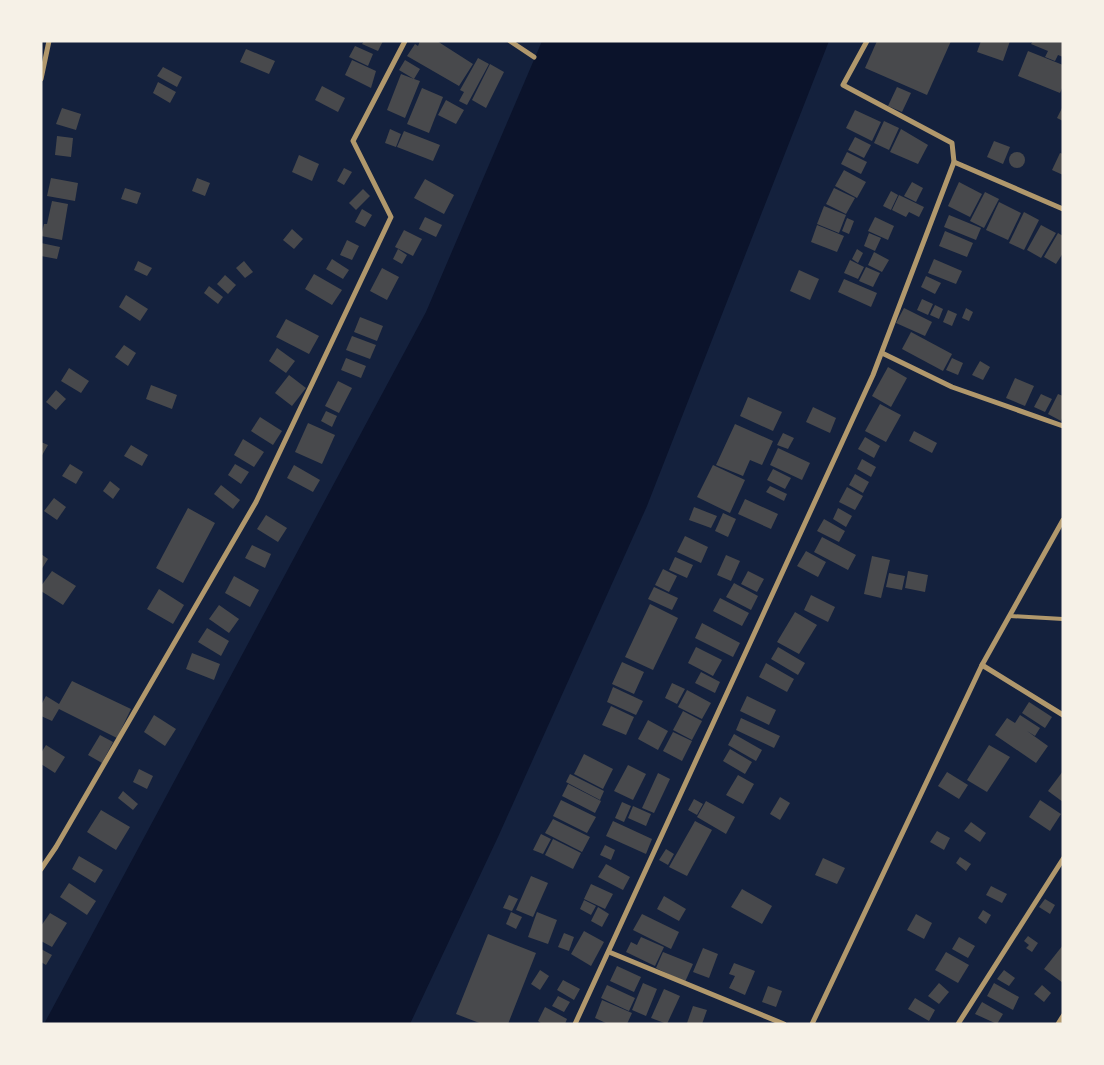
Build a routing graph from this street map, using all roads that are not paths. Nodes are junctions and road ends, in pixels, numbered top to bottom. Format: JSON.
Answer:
{"nodes":[{"id":1,"x":49,"y":41,"type":"edge"},
{"id":2,"x":405,"y":41,"type":"edge"},
{"id":3,"x":510,"y":41,"type":"edge"},
{"id":4,"x":867,"y":41,"type":"edge"},
{"id":5,"x":534,"y":57,"type":"dead end"},
{"id":6,"x":41,"y":78,"type":"edge"},
{"id":7,"x":954,"y":162,"type":"junction"},
{"id":8,"x":1063,"y":209,"type":"edge"},
{"id":9,"x":882,"y":353,"type":"junction"},
{"id":10,"x":1063,"y":426,"type":"edge"},
{"id":11,"x":1063,"y":520,"type":"edge"},
{"id":12,"x":1010,"y":616,"type":"junction"},
{"id":13,"x":1063,"y":619,"type":"edge"},
{"id":14,"x":982,"y":665,"type":"junction"},
{"id":15,"x":1063,"y":715,"type":"edge"},
{"id":16,"x":1063,"y":859,"type":"edge"},
{"id":17,"x":41,"y":869,"type":"edge"},
{"id":18,"x":608,"y":952,"type":"junction"},
{"id":19,"x":1063,"y":1016,"type":"edge"},
{"id":20,"x":575,"y":1024,"type":"edge"},
{"id":21,"x":784,"y":1024,"type":"edge"},
{"id":22,"x":812,"y":1024,"type":"edge"},
{"id":23,"x":958,"y":1024,"type":"edge"},
{"id":24,"x":1058,"y":1024,"type":"edge"}],
"edges":[{"from":1,"to":6,"type":"street"},
{"from":2,"to":17,"type":"street"},
{"from":3,"to":5,"type":"street"},
{"from":4,"to":7,"type":"street"},
{"from":7,"to":8,"type":"street"},
{"from":7,"to":9,"type":"street"},
{"from":9,"to":10,"type":"street"},
{"from":9,"to":18,"type":"street"},
{"from":11,"to":12,"type":"street"},
{"from":12,"to":13,"type":"lane"},
{"from":12,"to":14,"type":"street"},
{"from":14,"to":15,"type":"street"},
{"from":14,"to":22,"type":"street"},
{"from":16,"to":23,"type":"street"},
{"from":18,"to":20,"type":"street"},
{"from":18,"to":21,"type":"street"},
{"from":19,"to":24,"type":"street"}]}
